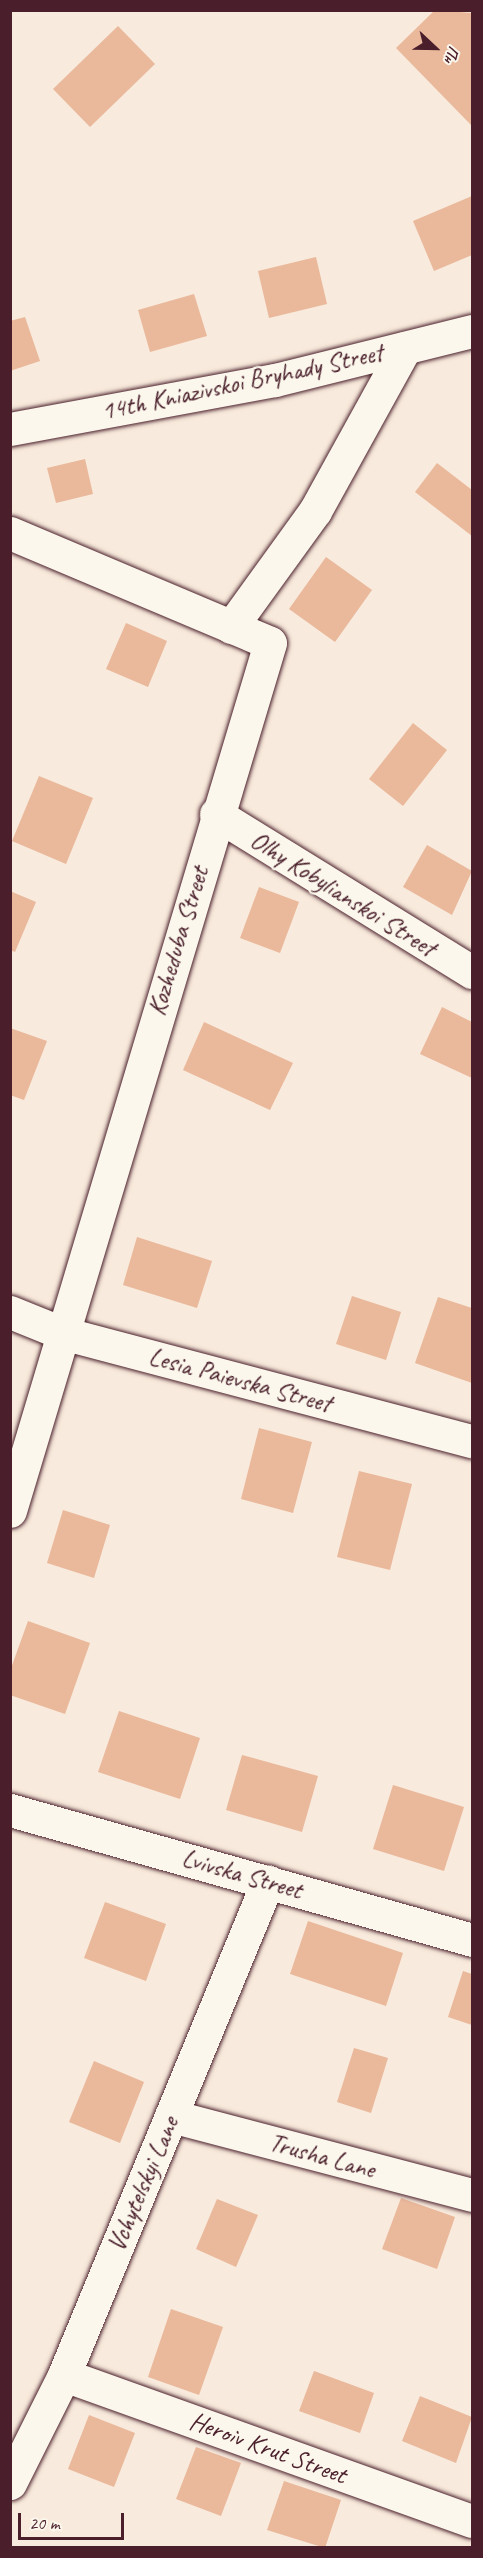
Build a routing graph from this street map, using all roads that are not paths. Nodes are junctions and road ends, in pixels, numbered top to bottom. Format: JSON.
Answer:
{"nodes":[{"id":1,"x":472,"y":331,"type":"edge"},
{"id":2,"x":405,"y":348,"type":"junction"},
{"id":3,"x":10,"y":429,"type":"edge"},
{"id":4,"x":10,"y":533,"type":"edge"},
{"id":5,"x":231,"y":627,"type":"junction"},
{"id":6,"x":216,"y":814,"type":"junction"},
{"id":7,"x":472,"y":972,"type":"edge"},
{"id":8,"x":10,"y":1312,"type":"edge"},
{"id":9,"x":62,"y":1333,"type":"junction"},
{"id":10,"x":472,"y":1441,"type":"edge"},
{"id":11,"x":10,"y":1511,"type":"edge"},
{"id":12,"x":10,"y":1810,"type":"edge"},
{"id":13,"x":268,"y":1881,"type":"junction"},
{"id":14,"x":472,"y":1940,"type":"edge"},
{"id":15,"x":171,"y":2116,"type":"junction"},
{"id":16,"x":472,"y":2195,"type":"edge"},
{"id":17,"x":64,"y":2375,"type":"junction"},
{"id":18,"x":10,"y":2483,"type":"edge"},
{"id":19,"x":472,"y":2521,"type":"edge"}],
"edges":[{"from":1,"to":2,"type":"street","name":"14th Kniazivskoi Bryhady Street"},
{"from":2,"to":3,"type":"street","name":"14th Kniazivskoi Bryhady Street"},
{"from":2,"to":5,"type":"street"},
{"from":4,"to":5,"type":"street","name":"Kozheduba Street"},
{"from":5,"to":6,"type":"street","name":"Kozheduba Street"},
{"from":6,"to":7,"type":"street","name":"Olhy Kobylianskoi Street"},
{"from":6,"to":9,"type":"street","name":"Kozheduba Street"},
{"from":8,"to":9,"type":"street","name":"Lesia Paievska Street"},
{"from":9,"to":10,"type":"street","name":"Lesia Paievska Street"},
{"from":9,"to":11,"type":"street","name":"Kozheduba Street"},
{"from":12,"to":13,"type":"street","name":"Lvivska Street"},
{"from":13,"to":14,"type":"street","name":"Lvivska Street"},
{"from":13,"to":15,"type":"street","name":"Vchytelskyi Lane"},
{"from":15,"to":16,"type":"street","name":"Trusha Lane"},
{"from":15,"to":17,"type":"street","name":"Vchytelskyi Lane"},
{"from":17,"to":18,"type":"street","name":"Vchytelskyi Lane"},
{"from":17,"to":19,"type":"street","name":"Heroiv Krut Street"}]}
